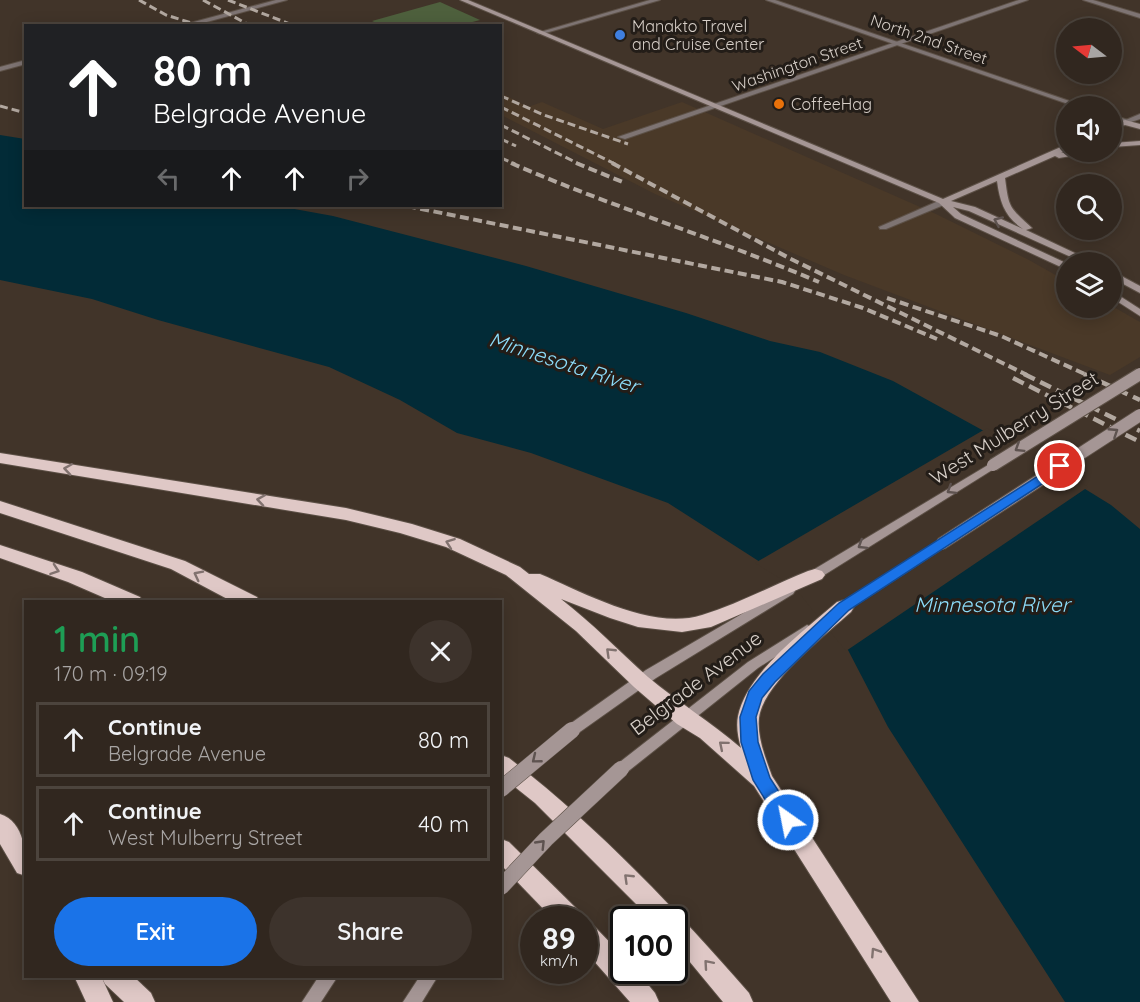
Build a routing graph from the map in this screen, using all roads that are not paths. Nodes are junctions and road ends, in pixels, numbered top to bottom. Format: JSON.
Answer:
{"nodes":[{"id":1,"x":284,"y":0,"type":"edge"},
{"id":2,"x":463,"y":0,"type":"edge"},
{"id":3,"x":657,"y":0,"type":"edge"},
{"id":4,"x":769,"y":0,"type":"edge"},
{"id":5,"x":1025,"y":0,"type":"edge"},
{"id":6,"x":1086,"y":0,"type":"edge"},
{"id":7,"x":1140,"y":16,"type":"edge"},
{"id":8,"x":192,"y":24,"type":"edge"},
{"id":9,"x":540,"y":33,"type":"junction"},
{"id":10,"x":899,"y":44,"type":"junction"},
{"id":11,"x":24,"y":63,"type":"edge"},
{"id":12,"x":0,"y":69,"type":"edge"},
{"id":13,"x":1056,"y":98,"type":"edge"},
{"id":14,"x":713,"y":107,"type":"junction"},
{"id":15,"x":1140,"y":116,"type":"edge"},
{"id":16,"x":1122,"y":121,"type":"edge"},
{"id":17,"x":1125,"y":122,"type":"junction"},
{"id":18,"x":1122,"y":124,"type":"edge"},
{"id":19,"x":1140,"y":127,"type":"edge"},
{"id":20,"x":622,"y":137,"type":"dead end"},
{"id":21,"x":1140,"y":143,"type":"edge"},
{"id":22,"x":1122,"y":144,"type":"edge"},
{"id":23,"x":1056,"y":153,"type":"edge"},
{"id":24,"x":1056,"y":157,"type":"edge"},
{"id":25,"x":1040,"y":160,"type":"junction"},
{"id":26,"x":1001,"y":177,"type":"junction"},
{"id":27,"x":943,"y":202,"type":"junction"},
{"id":28,"x":883,"y":227,"type":"dead end"},
{"id":29,"x":1067,"y":252,"type":"edge"},
{"id":30,"x":1072,"y":252,"type":"edge"},
{"id":31,"x":1056,"y":261,"type":"edge"},
{"id":32,"x":1122,"y":280,"type":"edge"},
{"id":33,"x":1140,"y":290,"type":"edge"},
{"id":34,"x":1122,"y":301,"type":"edge"},
{"id":35,"x":1140,"y":313,"type":"edge"},
{"id":36,"x":1140,"y":374,"type":"edge"},
{"id":37,"x":1140,"y":415,"type":"edge"},
{"id":38,"x":0,"y":458,"type":"edge"},
{"id":39,"x":0,"y":507,"type":"edge"},
{"id":40,"x":0,"y":551,"type":"edge"},
{"id":41,"x":513,"y":571,"type":"junction"},
{"id":42,"x":815,"y":575,"type":"joint"},
{"id":43,"x":128,"y":600,"type":"edge"},
{"id":44,"x":246,"y":600,"type":"edge"},
{"id":45,"x":844,"y":607,"type":"joint"},
{"id":46,"x":711,"y":628,"type":"junction"},
{"id":47,"x":761,"y":671,"type":"junction"},
{"id":48,"x":641,"y":682,"type":"junction"},
{"id":49,"x":685,"y":718,"type":"junction"},
{"id":50,"x":502,"y":765,"type":"edge"},
{"id":51,"x":762,"y":780,"type":"junction"},
{"id":52,"x":502,"y":788,"type":"edge"},
{"id":53,"x":0,"y":823,"type":"edge"},
{"id":54,"x":502,"y":850,"type":"edge"},
{"id":55,"x":24,"y":863,"type":"edge"},
{"id":56,"x":502,"y":886,"type":"edge"},
{"id":57,"x":557,"y":906,"type":"edge"},
{"id":58,"x":655,"y":906,"type":"edge"},
{"id":59,"x":688,"y":941,"type":"edge"},
{"id":60,"x":598,"y":948,"type":"edge"},
{"id":61,"x":88,"y":978,"type":"edge"},
{"id":62,"x":116,"y":978,"type":"edge"},
{"id":63,"x":329,"y":978,"type":"edge"},
{"id":64,"x":429,"y":978,"type":"edge"},
{"id":65,"x":100,"y":1002,"type":"edge"},
{"id":66,"x":142,"y":1002,"type":"edge"},
{"id":67,"x":311,"y":1002,"type":"edge"},
{"id":68,"x":412,"y":1002,"type":"edge"},
{"id":69,"x":646,"y":1002,"type":"edge"},
{"id":70,"x":740,"y":1002,"type":"edge"},
{"id":71,"x":906,"y":1002,"type":"edge"}],
"edges":[{"from":1,"to":8,"type":"street"},
{"from":2,"to":9,"type":"main road"},
{"from":3,"to":9,"type":"street"},
{"from":4,"to":10,"type":"street","name":"North 2nd Street"},
{"from":5,"to":10,"type":"street","name":"Washington Street"},
{"from":6,"to":7,"type":"street"},
{"from":9,"to":14,"type":"main road"},
{"from":10,"to":13,"type":"street","name":"North 2nd Street"},
{"from":10,"to":14,"type":"street","name":"Washington Street"},
{"from":11,"to":12,"type":"street"},
{"from":14,"to":20,"type":"street","name":"Washington Street"},
{"from":14,"to":27,"type":"main road"},
{"from":15,"to":17,"type":"street"},
{"from":16,"to":17,"type":"street"},
{"from":17,"to":18,"type":"main road"},
{"from":17,"to":19,"type":"main road"},
{"from":21,"to":22,"type":"main road"},
{"from":23,"to":25,"type":"main road"},
{"from":24,"to":25,"type":"main road"},
{"from":25,"to":26,"type":"main road"},
{"from":26,"to":27,"type":"main road"},
{"from":26,"to":30,"type":"main road"},
{"from":27,"to":28,"type":"street"},
{"from":29,"to":27,"type":"main road","one_way":true},
{"from":27,"to":31,"type":"main road"},
{"from":32,"to":33,"type":"main road"},
{"from":34,"to":35,"type":"main road"},
{"from":36,"to":42,"type":"main road","name":"West Mulberry Street","one_way":true,"bridge":true},
{"from":45,"to":37,"type":"main road","one_way":true,"bridge":true},
{"from":41,"to":38,"type":"highway","one_way":true},
{"from":44,"to":39,"type":"highway","one_way":true},
{"from":40,"to":43,"type":"highway","one_way":true},
{"from":41,"to":46,"type":"highway"},
{"from":48,"to":41,"type":"highway","one_way":true},
{"from":42,"to":46,"type":"highway"},
{"from":45,"to":47,"type":"highway"},
{"from":46,"to":48,"type":"main road","name":"Belgrade Avenue"},
{"from":47,"to":49,"type":"main road","name":"Belgrade Avenue"},
{"from":47,"to":51,"type":"highway"},
{"from":48,"to":49,"type":"highway"},
{"from":48,"to":52,"type":"main road","name":"Belgrade Avenue","one_way":true,"bridge":true},
{"from":51,"to":49,"type":"highway","one_way":true},
{"from":56,"to":49,"type":"main road","name":"Belgrade Avenue","one_way":true,"bridge":true},
{"from":58,"to":50,"type":"highway","one_way":true},
{"from":71,"to":51,"type":"highway","one_way":true},
{"from":53,"to":55,"type":"highway"},
{"from":54,"to":57,"type":"highway"},
{"from":70,"to":59,"type":"highway","one_way":true},
{"from":60,"to":69,"type":"highway"},
{"from":61,"to":65,"type":"highway"},
{"from":62,"to":66,"type":"highway"},
{"from":63,"to":67,"type":"main road"},
{"from":64,"to":68,"type":"main road"}]}
